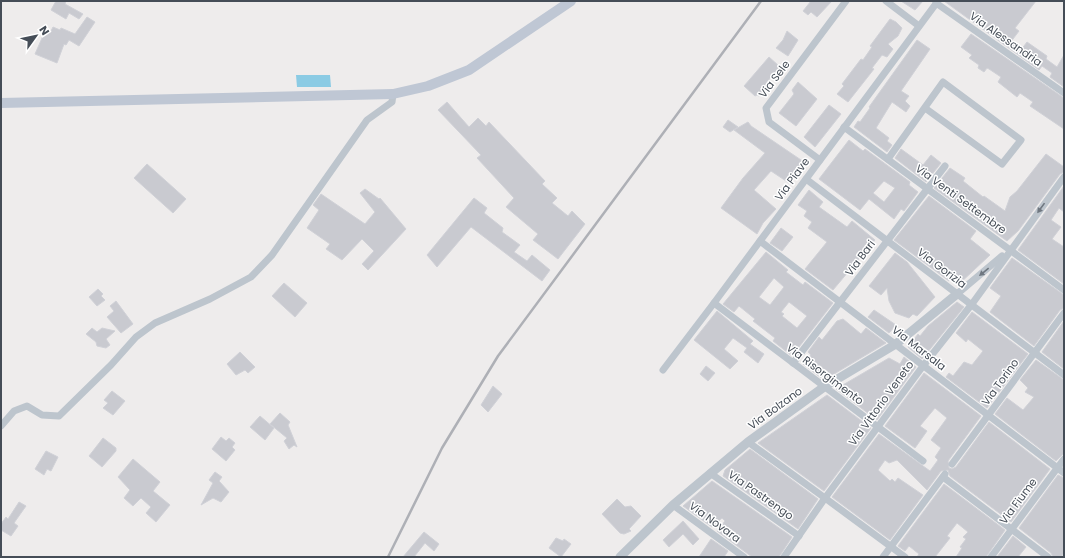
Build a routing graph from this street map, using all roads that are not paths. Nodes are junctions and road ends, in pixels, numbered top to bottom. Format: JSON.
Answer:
{"nodes":[{"id":1,"x":571,"y":1,"type":"edge"},
{"id":2,"x":846,"y":1,"type":"edge"},
{"id":3,"x":886,"y":1,"type":"edge"},
{"id":4,"x":937,"y":2,"type":"edge"},
{"id":5,"x":919,"y":26,"type":"junction"},
{"id":6,"x":1064,"y":93,"type":"edge"},
{"id":7,"x":393,"y":94,"type":"junction"},
{"id":8,"x":1,"y":103,"type":"edge"},
{"id":9,"x":925,"y":108,"type":"junction"},
{"id":10,"x":844,"y":127,"type":"junction"},
{"id":11,"x":888,"y":159,"type":"junction"},
{"id":12,"x":820,"y":160,"type":"junction"},
{"id":13,"x":945,"y":166,"type":"dead end"},
{"id":14,"x":1064,"y":177,"type":"edge"},
{"id":15,"x":806,"y":179,"type":"junction"},
{"id":16,"x":927,"y":189,"type":"junction"},
{"id":17,"x":888,"y":240,"type":"junction"},
{"id":18,"x":760,"y":242,"type":"junction"},
{"id":19,"x":1010,"y":250,"type":"junction"},
{"id":20,"x":1064,"y":290,"type":"edge"},
{"id":21,"x":957,"y":294,"type":"junction"},
{"id":22,"x":840,"y":302,"type":"junction"},
{"id":23,"x":714,"y":303,"type":"junction"},
{"id":24,"x":972,"y":304,"type":"junction"},
{"id":25,"x":1064,"y":313,"type":"edge"},
{"id":26,"x":896,"y":344,"type":"junction"},
{"id":27,"x":1035,"y":353,"type":"junction"},
{"id":28,"x":793,"y":363,"type":"junction"},
{"id":29,"x":923,"y":366,"type":"junction"},
{"id":30,"x":662,"y":370,"type":"dead end"},
{"id":31,"x":1064,"y":375,"type":"edge"},
{"id":32,"x":824,"y":387,"type":"junction"},
{"id":33,"x":988,"y":416,"type":"junction"},
{"id":34,"x":1,"y":426,"type":"edge"},
{"id":35,"x":877,"y":427,"type":"junction"},
{"id":36,"x":748,"y":442,"type":"junction"},
{"id":37,"x":1064,"y":459,"type":"edge"},
{"id":38,"x":923,"y":461,"type":"dead end"},
{"id":39,"x":952,"y":464,"type":"dead end"},
{"id":40,"x":1058,"y":468,"type":"junction"},
{"id":41,"x":1064,"y":472,"type":"edge"},
{"id":42,"x":710,"y":473,"type":"junction"},
{"id":43,"x":825,"y":498,"type":"junction"},
{"id":44,"x":673,"y":505,"type":"junction"},
{"id":45,"x":1011,"y":529,"type":"junction"},
{"id":46,"x":799,"y":536,"type":"junction"},
{"id":47,"x":890,"y":546,"type":"junction"},
{"id":48,"x":620,"y":557,"type":"edge"},
{"id":49,"x":744,"y":557,"type":"edge"},
{"id":50,"x":784,"y":557,"type":"edge"},
{"id":51,"x":883,"y":557,"type":"edge"},
{"id":52,"x":905,"y":557,"type":"edge"},
{"id":53,"x":991,"y":557,"type":"edge"},
{"id":54,"x":1048,"y":557,"type":"edge"}],
"edges":[{"from":1,"to":7,"type":"main road"},
{"from":2,"to":12,"type":"street","name":"Via Sele"},
{"from":3,"to":5,"type":"street"},
{"from":4,"to":5,"type":"street","name":"Via Piave"},
{"from":4,"to":6,"type":"street","name":"Via Alessandria"},
{"from":5,"to":10,"type":"street","name":"Via Piave"},
{"from":7,"to":8,"type":"main road"},
{"from":7,"to":34,"type":"street"},
{"from":9,"to":9,"type":"street"},
{"from":9,"to":11,"type":"street"},
{"from":10,"to":11,"type":"street","name":"Via Venti Settembre"},
{"from":10,"to":12,"type":"street","name":"Via Piave"},
{"from":11,"to":16,"type":"street","name":"Via Venti Settembre"},
{"from":12,"to":15,"type":"street","name":"Via Piave"},
{"from":13,"to":16,"type":"street","name":"Via Bari"},
{"from":14,"to":19,"type":"street","one_way":true},
{"from":15,"to":17,"type":"street","name":"Via Gorizia"},
{"from":15,"to":18,"type":"street","name":"Via Piave"},
{"from":16,"to":17,"type":"street","name":"Via Bari"},
{"from":16,"to":19,"type":"street","name":"Via Venti Settembre"},
{"from":17,"to":21,"type":"street","name":"Via Gorizia"},
{"from":17,"to":22,"type":"street","name":"Via Bari"},
{"from":18,"to":22,"type":"street","name":"Via Marsala"},
{"from":18,"to":23,"type":"street","name":"Via Piave"},
{"from":19,"to":20,"type":"street","name":"Via Venti Settembre"},
{"from":19,"to":21,"type":"street","one_way":true},
{"from":19,"to":24,"type":"street","name":"Via Vittorio Veneto"},
{"from":21,"to":24,"type":"street","name":"Via Gorizia"},
{"from":21,"to":26,"type":"street","name":"Via Bolzano"},
{"from":22,"to":26,"type":"street","name":"Via Marsala"},
{"from":22,"to":28,"type":"street","name":"Via Bari"},
{"from":23,"to":28,"type":"street","name":"Via Risorgimento"},
{"from":23,"to":30,"type":"street","name":"Via Piave"},
{"from":24,"to":27,"type":"street","name":"Via Gorizia"},
{"from":24,"to":29,"type":"street","name":"Via Vittorio Veneto"},
{"from":25,"to":27,"type":"street","name":"Via Torino"},
{"from":26,"to":29,"type":"street","name":"Via Marsala"},
{"from":26,"to":32,"type":"street","name":"Via Bolzano"},
{"from":27,"to":31,"type":"street","name":"Via Gorizia"},
{"from":27,"to":33,"type":"street","name":"Via Torino"},
{"from":28,"to":32,"type":"street","name":"Via Risorgimento"},
{"from":29,"to":33,"type":"street","name":"Via Marsala"},
{"from":29,"to":35,"type":"street","name":"Via Vittorio Veneto"},
{"from":32,"to":35,"type":"street","name":"Via Risorgimento"},
{"from":32,"to":36,"type":"street","name":"Via Bolzano"},
{"from":33,"to":39,"type":"street","name":"Via Torino"},
{"from":33,"to":40,"type":"street","name":"Via Marsala"},
{"from":35,"to":38,"type":"street","name":"Via Risorgimento"},
{"from":35,"to":43,"type":"street","name":"Via Vittorio Veneto"},
{"from":36,"to":42,"type":"street","name":"Via Bolzano"},
{"from":36,"to":43,"type":"street"},
{"from":37,"to":40,"type":"street","name":"Via Fiume"},
{"from":40,"to":41,"type":"street","name":"Via Marsala"},
{"from":40,"to":45,"type":"street","name":"Via Fiume"},
{"from":42,"to":44,"type":"street","name":"Via Bolzano"},
{"from":42,"to":46,"type":"street","name":"Via Pastrengo"},
{"from":43,"to":46,"type":"street","name":"Via Vittorio Veneto"},
{"from":43,"to":47,"type":"street"},
{"from":44,"to":48,"type":"street","name":"Via Bolzano"},
{"from":44,"to":49,"type":"street","name":"Via Novara"},
{"from":45,"to":47,"type":"street"},
{"from":45,"to":53,"type":"street","name":"Via Fiume"},
{"from":45,"to":54,"type":"street"},
{"from":46,"to":50,"type":"street","name":"Via Vittorio Veneto"},
{"from":47,"to":51,"type":"street"},
{"from":47,"to":52,"type":"street"}]}
